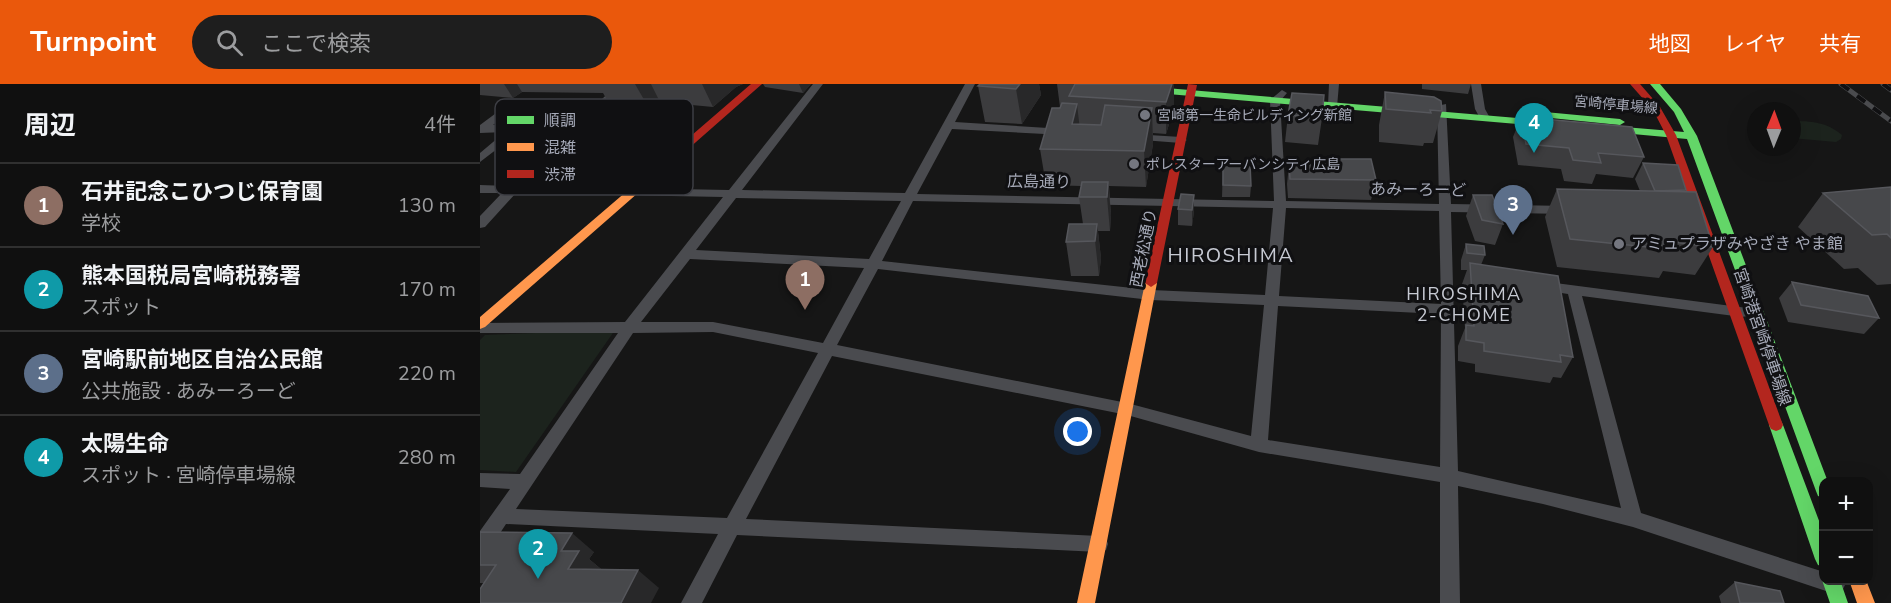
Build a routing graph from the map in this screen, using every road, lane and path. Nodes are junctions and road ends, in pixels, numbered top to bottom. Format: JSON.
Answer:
{"nodes":[{"id":1,"x":624,"y":84,"type":"edge"},
{"id":2,"x":757,"y":84,"type":"edge"},
{"id":3,"x":818,"y":84,"type":"edge"},
{"id":4,"x":970,"y":84,"type":"edge"},
{"id":5,"x":1087,"y":84,"type":"edge"},
{"id":6,"x":1476,"y":84,"type":"edge"},
{"id":7,"x":1635,"y":84,"type":"edge"},
{"id":8,"x":1655,"y":84,"type":"edge"},
{"id":9,"x":1189,"y":86,"type":"edge"},
{"id":10,"x":1333,"y":95,"type":"edge"},
{"id":11,"x":1278,"y":96,"type":"junction"},
{"id":12,"x":607,"y":99,"type":"edge"},
{"id":13,"x":1442,"y":110,"type":"junction"},
{"id":14,"x":1482,"y":114,"type":"junction"},
{"id":15,"x":495,"y":118,"type":"edge"},
{"id":16,"x":948,"y":125,"type":"junction"},
{"id":17,"x":481,"y":129,"type":"edge"},
{"id":18,"x":1669,"y":130,"type":"junction"},
{"id":19,"x":1691,"y":132,"type":"junction"},
{"id":20,"x":1076,"y":133,"type":"edge"},
{"id":21,"x":1123,"y":136,"type":"edge"},
{"id":22,"x":693,"y":140,"type":"edge"},
{"id":23,"x":1181,"y":140,"type":"junction"},
{"id":24,"x":495,"y":146,"type":"edge"},
{"id":25,"x":480,"y":159,"type":"edge"},
{"id":26,"x":693,"y":192,"type":"edge"},
{"id":27,"x":735,"y":193,"type":"junction"},
{"id":28,"x":507,"y":195,"type":"edge"},
{"id":29,"x":629,"y":195,"type":"edge"},
{"id":30,"x":909,"y":196,"type":"junction"},
{"id":31,"x":1169,"y":202,"type":"junction"},
{"id":32,"x":1280,"y":204,"type":"junction"},
{"id":33,"x":1444,"y":207,"type":"junction"},
{"id":34,"x":1584,"y":210,"type":"edge"},
{"id":35,"x":1695,"y":212,"type":"junction"},
{"id":36,"x":1721,"y":215,"type":"junction"},
{"id":37,"x":480,"y":224,"type":"edge"},
{"id":38,"x":687,"y":254,"type":"junction"},
{"id":39,"x":872,"y":264,"type":"junction"},
{"id":40,"x":1528,"y":285,"type":"edge"},
{"id":41,"x":1574,"y":291,"type":"junction"},
{"id":42,"x":1151,"y":295,"type":"junction"},
{"id":43,"x":1273,"y":301,"type":"junction"},
{"id":44,"x":1448,"y":309,"type":"junction"},
{"id":45,"x":1735,"y":311,"type":"junction"},
{"id":46,"x":1757,"y":314,"type":"junction"},
{"id":47,"x":480,"y":326,"type":"edge"},
{"id":48,"x":630,"y":327,"type":"junction"},
{"id":49,"x":827,"y":348,"type":"junction"},
{"id":50,"x":1126,"y":409,"type":"junction"},
{"id":51,"x":1259,"y":445,"type":"junction"},
{"id":52,"x":1448,"y":476,"type":"junction"},
{"id":53,"x":1819,"y":478,"type":"edge"},
{"id":54,"x":480,"y":480,"type":"edge"},
{"id":55,"x":524,"y":482,"type":"junction"},
{"id":56,"x":501,"y":516,"type":"junction"},
{"id":57,"x":1633,"y":519,"type":"junction"},
{"id":58,"x":732,"y":526,"type":"junction"},
{"id":59,"x":1099,"y":544,"type":"junction"},
{"id":60,"x":1819,"y":545,"type":"edge"},
{"id":61,"x":480,"y":547,"type":"edge"},
{"id":62,"x":1819,"y":578,"type":"edge"},
{"id":63,"x":1833,"y":585,"type":"edge"},
{"id":64,"x":1841,"y":585,"type":"edge"},
{"id":65,"x":1861,"y":592,"type":"edge"},
{"id":66,"x":690,"y":603,"type":"edge"},
{"id":67,"x":1086,"y":603,"type":"edge"},
{"id":68,"x":1450,"y":603,"type":"edge"},
{"id":69,"x":1839,"y":603,"type":"edge"}],
"edges":[{"from":1,"to":12,"type":"street"},
{"from":2,"to":22,"type":"main road"},
{"from":3,"to":27,"type":"street"},
{"from":4,"to":16,"type":"street"},
{"from":5,"to":9,"type":"main road","name":"宮崎停車場線"},
{"from":6,"to":14,"type":"street"},
{"from":7,"to":18,"type":"main road","name":"宮崎港宮崎停車場線"},
{"from":8,"to":19,"type":"main road","name":"宮崎港宮崎停車場線"},
{"from":9,"to":11,"type":"main road","name":"宮崎停車場線"},
{"from":9,"to":23,"type":"main road","name":"西老松通り"},
{"from":10,"to":11,"type":"main road","name":"宮崎停車場線"},
{"from":10,"to":13,"type":"main road","name":"宮崎停車場線"},
{"from":11,"to":32,"type":"street"},
{"from":13,"to":14,"type":"main road","name":"宮崎停車場線"},
{"from":13,"to":33,"type":"street"},
{"from":14,"to":18,"type":"main road","name":"宮崎停車場線"},
{"from":15,"to":17,"type":"street"},
{"from":16,"to":20,"type":"street"},
{"from":16,"to":30,"type":"street"},
{"from":18,"to":19,"type":"main road","name":"宮崎停車場線"},
{"from":18,"to":35,"type":"main road","name":"宮崎港宮崎停車場線"},
{"from":19,"to":36,"type":"main road","name":"宮崎港宮崎停車場線"},
{"from":21,"to":23,"type":"street"},
{"from":23,"to":31,"type":"main road","name":"西老松通り"},
{"from":24,"to":25,"type":"street"},
{"from":26,"to":27,"type":"street","name":"広島通り"},
{"from":27,"to":30,"type":"street","name":"広島通り"},
{"from":27,"to":38,"type":"street"},
{"from":28,"to":37,"type":"street"},
{"from":29,"to":47,"type":"main road"},
{"from":30,"to":31,"type":"street","name":"広島通り"},
{"from":30,"to":39,"type":"street"},
{"from":31,"to":32,"type":"street","name":"あみーろーど"},
{"from":31,"to":42,"type":"main road","name":"西老松通り"},
{"from":32,"to":33,"type":"street","name":"あみーろーど"},
{"from":32,"to":43,"type":"street"},
{"from":33,"to":34,"type":"street","name":"あみーろーど"},
{"from":33,"to":44,"type":"street"},
{"from":35,"to":36,"type":"street"},
{"from":35,"to":45,"type":"main road","name":"宮崎港宮崎停車場線"},
{"from":36,"to":46,"type":"main road","name":"宮崎港宮崎停車場線"},
{"from":38,"to":39,"type":"street"},
{"from":38,"to":48,"type":"street"},
{"from":39,"to":42,"type":"street"},
{"from":39,"to":49,"type":"street"},
{"from":40,"to":41,"type":"street"},
{"from":41,"to":45,"type":"street"},
{"from":41,"to":57,"type":"street"},
{"from":42,"to":43,"type":"street"},
{"from":42,"to":50,"type":"main road","name":"西老松通り"},
{"from":43,"to":44,"type":"street"},
{"from":43,"to":51,"type":"street"},
{"from":44,"to":52,"type":"street"},
{"from":45,"to":46,"type":"street"},
{"from":45,"to":60,"type":"main road","name":"宮崎港宮崎停車場線"},
{"from":46,"to":53,"type":"main road","name":"宮崎港宮崎停車場線"},
{"from":47,"to":48,"type":"street"},
{"from":48,"to":49,"type":"street"},
{"from":48,"to":55,"type":"street"},
{"from":49,"to":50,"type":"street"},
{"from":49,"to":58,"type":"street"},
{"from":50,"to":51,"type":"street"},
{"from":50,"to":59,"type":"main road","name":"西老松通り"},
{"from":51,"to":52,"type":"street"},
{"from":52,"to":57,"type":"street"},
{"from":52,"to":68,"type":"street"},
{"from":54,"to":55,"type":"street"},
{"from":55,"to":56,"type":"street"},
{"from":56,"to":58,"type":"street"},
{"from":56,"to":61,"type":"street"},
{"from":57,"to":62,"type":"street"},
{"from":58,"to":59,"type":"street"},
{"from":58,"to":66,"type":"street"},
{"from":59,"to":67,"type":"main road","name":"西老松通り"},
{"from":63,"to":69,"type":"main road"},
{"from":64,"to":65,"type":"street"}]}
